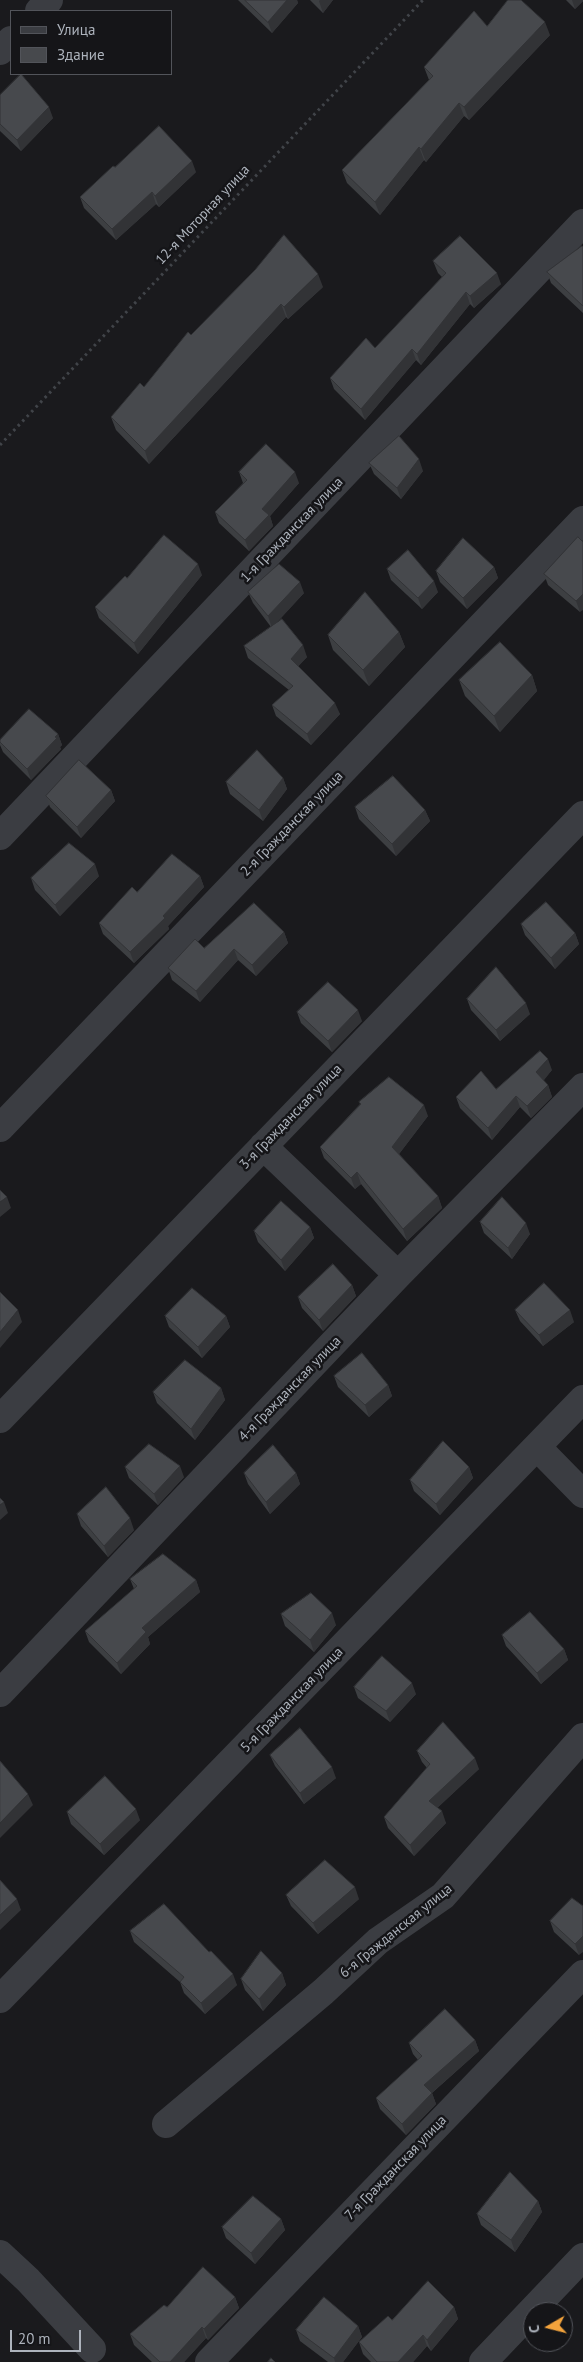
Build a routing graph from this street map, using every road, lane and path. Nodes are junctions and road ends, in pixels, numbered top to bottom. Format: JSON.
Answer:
{"nodes":[{"id":1,"x":49,"y":0,"type":"edge"},
{"id":2,"x":422,"y":0,"type":"edge"},
{"id":3,"x":39,"y":10,"type":"edge"},
{"id":4,"x":10,"y":41,"type":"edge"},
{"id":5,"x":0,"y":51,"type":"edge"},
{"id":6,"x":583,"y":224,"type":"edge"},
{"id":7,"x":0,"y":445,"type":"edge"},
{"id":8,"x":583,"y":520,"type":"edge"},
{"id":9,"x":583,"y":815,"type":"edge"},
{"id":10,"x":0,"y":836,"type":"edge"},
{"id":11,"x":583,"y":1087,"type":"edge"},
{"id":12,"x":0,"y":1128,"type":"edge"},
{"id":13,"x":263,"y":1146,"type":"junction"},
{"id":14,"x":398,"y":1275,"type":"junction"},
{"id":15,"x":583,"y":1399,"type":"edge"},
{"id":16,"x":0,"y":1419,"type":"edge"},
{"id":17,"x":538,"y":1448,"type":"junction"},
{"id":18,"x":583,"y":1494,"type":"edge"},
{"id":19,"x":0,"y":1693,"type":"edge"},
{"id":20,"x":583,"y":1737,"type":"edge"},
{"id":21,"x":583,"y":1974,"type":"edge"},
{"id":22,"x":0,"y":1999,"type":"edge"},
{"id":23,"x":166,"y":2124,"type":"dead end"},
{"id":24,"x":0,"y":2254,"type":"edge"},
{"id":25,"x":583,"y":2257,"type":"edge"},
{"id":26,"x":92,"y":2349,"type":"dead end"},
{"id":27,"x":209,"y":2362,"type":"edge"},
{"id":28,"x":483,"y":2362,"type":"edge"}],
"edges":[{"from":1,"to":3,"type":"street"},
{"from":2,"to":7,"type":"path","name":"12-я Моторная улица"},
{"from":4,"to":5,"type":"street"},
{"from":6,"to":10,"type":"street","name":"1-я Гражданская улица"},
{"from":8,"to":12,"type":"street","name":"2-я Гражданская улица"},
{"from":9,"to":13,"type":"street","name":"3-я Гражданская улица"},
{"from":11,"to":14,"type":"street","name":"4-я Гражданская улица"},
{"from":13,"to":14,"type":"street"},
{"from":13,"to":16,"type":"street","name":"3-я Гражданская улица"},
{"from":14,"to":19,"type":"street","name":"4-я Гражданская улица"},
{"from":15,"to":17,"type":"street","name":"5-я Гражданская улица"},
{"from":17,"to":18,"type":"street"},
{"from":17,"to":22,"type":"street","name":"5-я Гражданская улица"},
{"from":20,"to":23,"type":"street","name":"6-я Гражданская улица"},
{"from":21,"to":27,"type":"street","name":"7-я Гражданская улица"},
{"from":24,"to":26,"type":"street"},
{"from":25,"to":28,"type":"street"}]}
